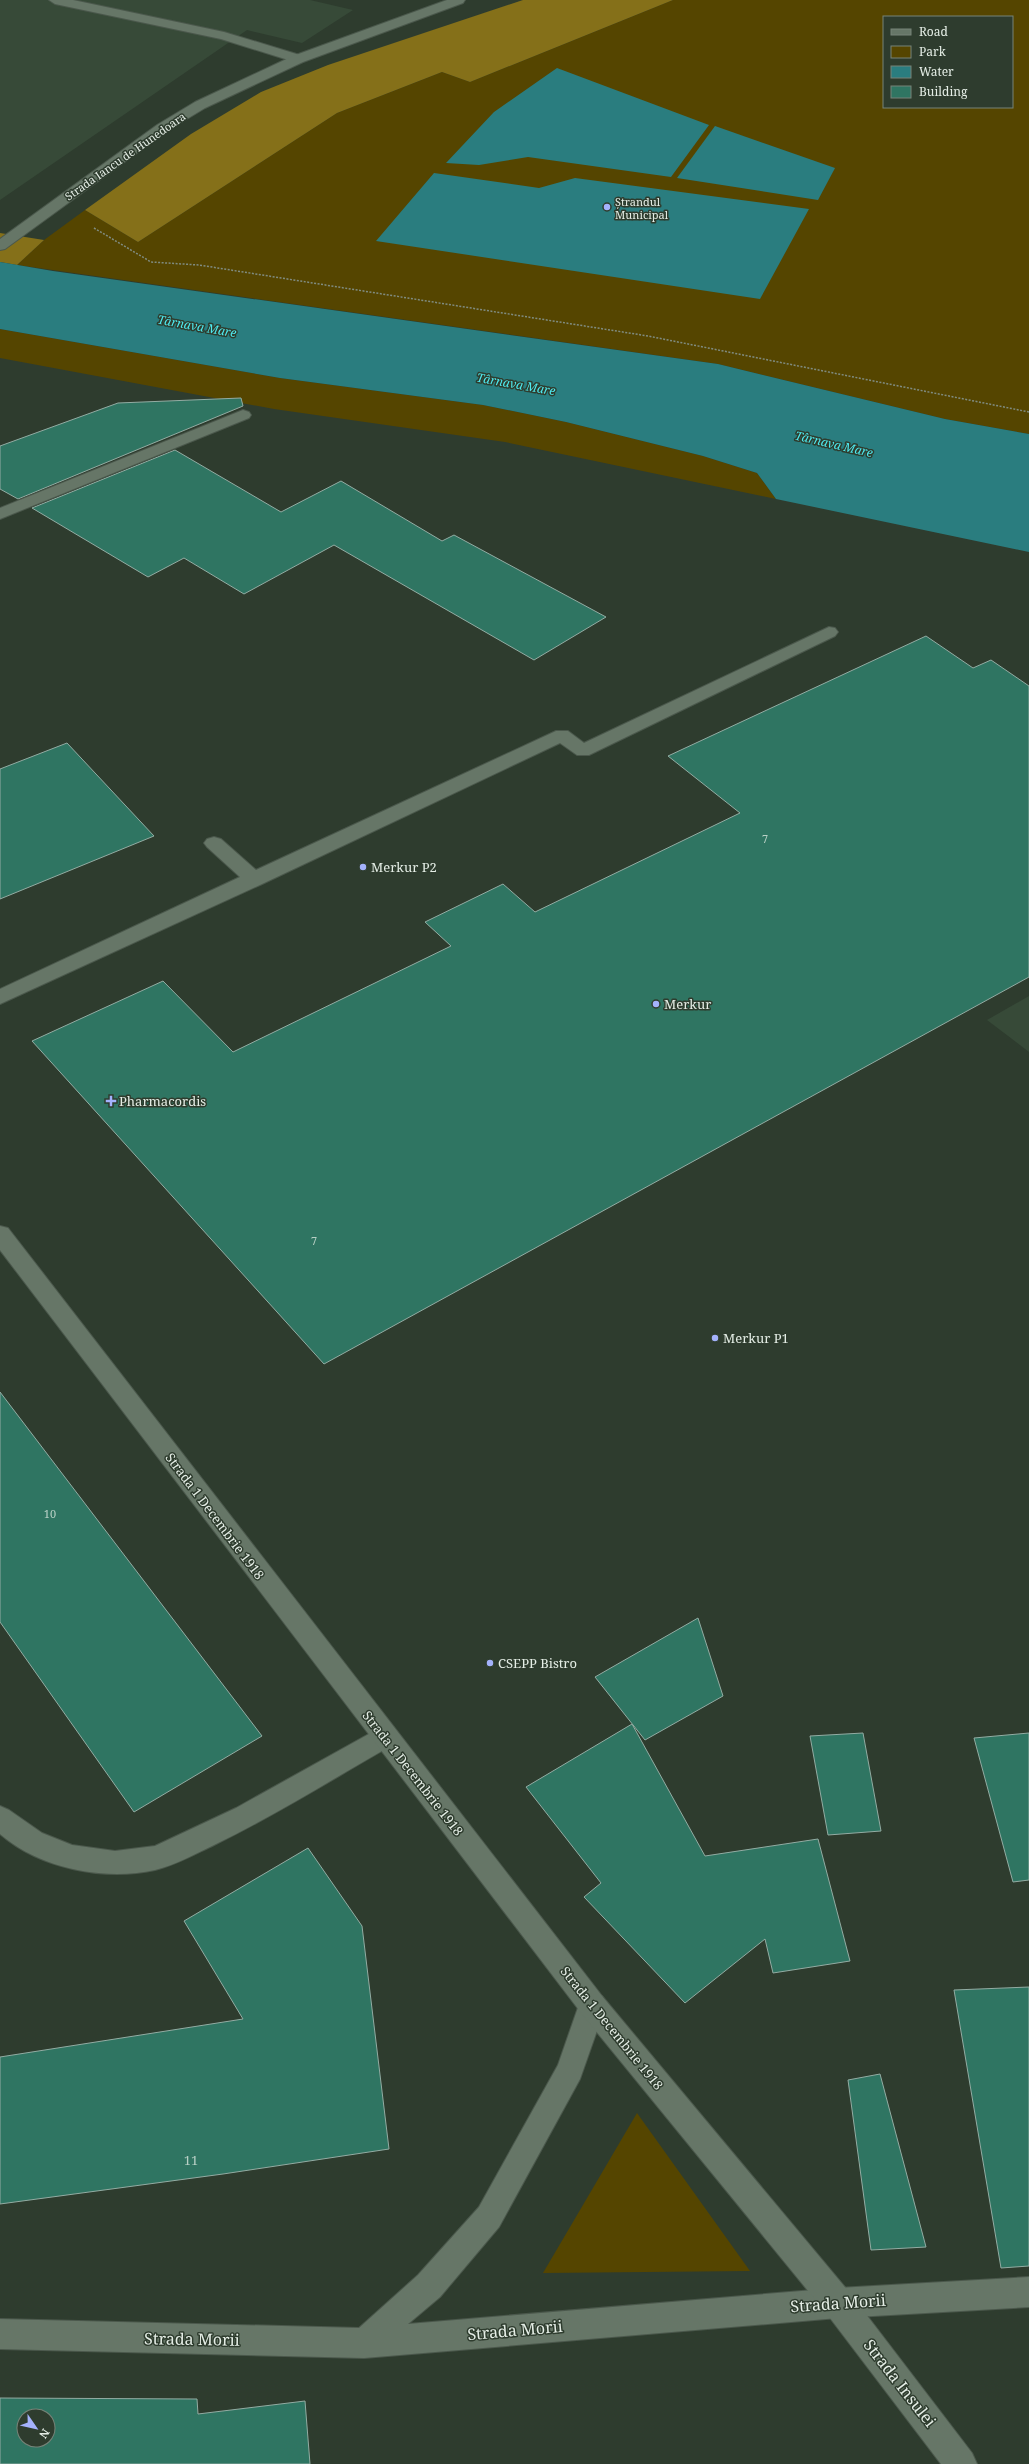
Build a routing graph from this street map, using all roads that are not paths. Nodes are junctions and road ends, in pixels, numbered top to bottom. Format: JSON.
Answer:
{"nodes":[{"id":1,"x":55,"y":0,"type":"edge"},
{"id":2,"x":458,"y":0,"type":"edge"},
{"id":3,"x":298,"y":59,"type":"junction"},
{"id":4,"x":0,"y":246,"type":"edge"},
{"id":5,"x":243,"y":415,"type":"dead end"},
{"id":6,"x":0,"y":514,"type":"edge"},
{"id":7,"x":829,"y":632,"type":"dead end"},
{"id":8,"x":214,"y":843,"type":"dead end"},
{"id":9,"x":256,"y":880,"type":"junction"},
{"id":10,"x":0,"y":997,"type":"edge"},
{"id":11,"x":0,"y":1234,"type":"edge"},
{"id":12,"x":385,"y":1736,"type":"junction"},
{"id":13,"x":0,"y":1818,"type":"edge"},
{"id":14,"x":592,"y":2005,"type":"junction"},
{"id":15,"x":1029,"y":2292,"type":"edge"},
{"id":16,"x":838,"y":2303,"type":"junction"},
{"id":17,"x":0,"y":2334,"type":"edge"},
{"id":18,"x":364,"y":2343,"type":"junction"},
{"id":19,"x":961,"y":2464,"type":"edge"}],
"edges":[{"from":1,"to":3,"type":"main road"},
{"from":2,"to":3,"type":"main road","name":"Strada Iancu de Hunedoara"},
{"from":3,"to":4,"type":"main road","name":"Strada Iancu de Hunedoara"},
{"from":5,"to":6,"type":"main road"},
{"from":7,"to":9,"type":"main road"},
{"from":8,"to":9,"type":"main road"},
{"from":9,"to":10,"type":"main road"},
{"from":11,"to":12,"type":"main road","name":"Strada 1 Decembrie 1918"},
{"from":12,"to":13,"type":"main road"},
{"from":12,"to":14,"type":"main road","name":"Strada 1 Decembrie 1918"},
{"from":14,"to":16,"type":"main road","name":"Strada 1 Decembrie 1918"},
{"from":14,"to":18,"type":"main road"},
{"from":15,"to":16,"type":"main road","name":"Strada Morii"},
{"from":16,"to":18,"type":"main road","name":"Strada Morii"},
{"from":16,"to":19,"type":"main road","name":"Strada Insulei"},
{"from":17,"to":18,"type":"main road","name":"Strada Morii"}]}
